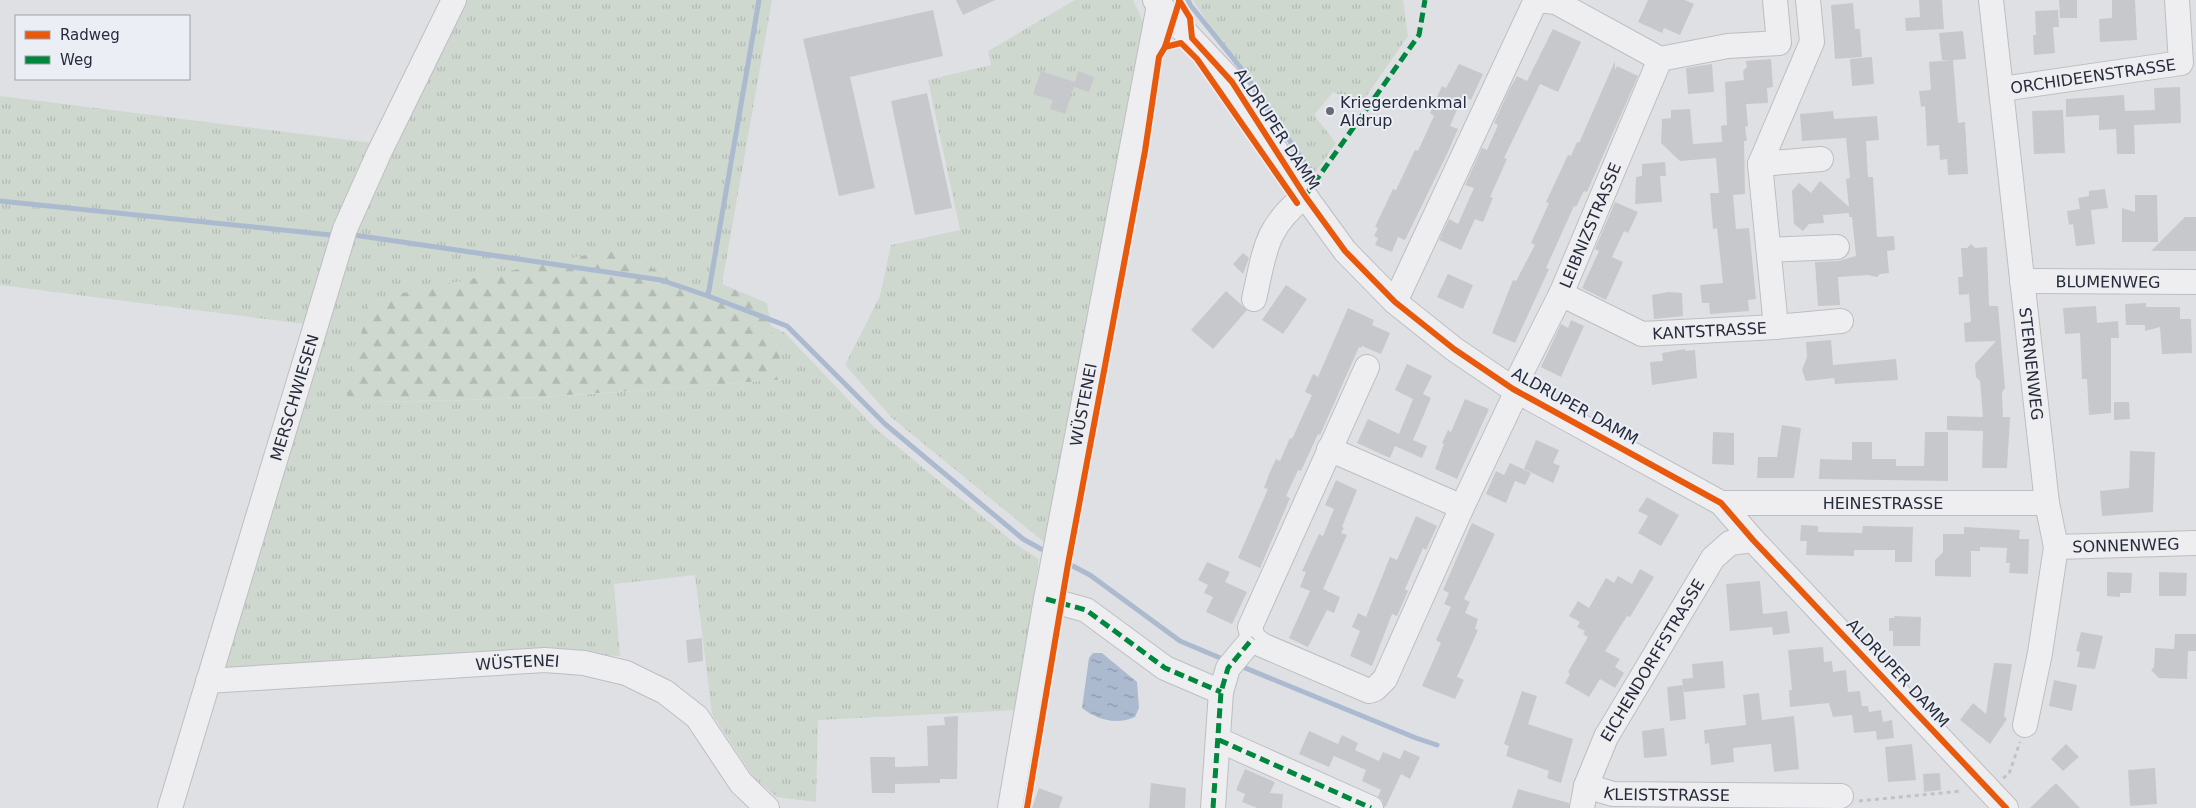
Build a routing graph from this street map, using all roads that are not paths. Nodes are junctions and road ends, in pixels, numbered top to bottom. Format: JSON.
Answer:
{"nodes":[{"id":1,"x":454,"y":0,"type":"edge"},
{"id":2,"x":1537,"y":0,"type":"edge"},
{"id":3,"x":1775,"y":0,"type":"edge"},
{"id":4,"x":1808,"y":0,"type":"edge"},
{"id":5,"x":1991,"y":0,"type":"edge"},
{"id":6,"x":2177,"y":0,"type":"edge"},
{"id":7,"x":1158,"y":1,"type":"edge"},
{"id":8,"x":1812,"y":42,"type":"junction"},
{"id":9,"x":1779,"y":44,"type":"junction"},
{"id":10,"x":1660,"y":59,"type":"junction"},
{"id":11,"x":2002,"y":89,"type":"junction"},
{"id":12,"x":1821,"y":159,"type":"dead end"},
{"id":13,"x":1760,"y":164,"type":"junction"},
{"id":14,"x":1305,"y":196,"type":"junction"},
{"id":15,"x":1836,"y":247,"type":"dead end"},
{"id":16,"x":1769,"y":250,"type":"junction"},
{"id":17,"x":2022,"y":281,"type":"junction"},
{"id":18,"x":2196,"y":282,"type":"edge"},
{"id":19,"x":1561,"y":294,"type":"junction"},
{"id":20,"x":1254,"y":300,"type":"dead end"},
{"id":21,"x":1395,"y":302,"type":"junction"},
{"id":22,"x":1841,"y":321,"type":"dead end"},
{"id":23,"x":1776,"y":327,"type":"junction"},
{"id":24,"x":1367,"y":367,"type":"dead end"},
{"id":25,"x":1515,"y":390,"type":"junction"},
{"id":26,"x":1329,"y":449,"type":"junction"},
{"id":27,"x":1721,"y":503,"type":"junction"},
{"id":28,"x":2046,"y":503,"type":"junction"},
{"id":29,"x":1462,"y":507,"type":"junction"},
{"id":30,"x":1753,"y":540,"type":"junction"},
{"id":31,"x":2196,"y":543,"type":"edge"},
{"id":32,"x":2056,"y":547,"type":"junction"},
{"id":33,"x":1046,"y":599,"type":"junction"},
{"id":34,"x":1239,"y":654,"type":"junction"},
{"id":35,"x":208,"y":681,"type":"junction"},
{"id":36,"x":1221,"y":692,"type":"junction"},
{"id":37,"x":2025,"y":725,"type":"road end"},
{"id":38,"x":1218,"y":740,"type":"junction"},
{"id":39,"x":1841,"y":796,"type":"road end"},
{"id":40,"x":1584,"y":797,"type":"edge"},
{"id":41,"x":170,"y":808,"type":"edge"},
{"id":42,"x":767,"y":808,"type":"edge"},
{"id":43,"x":1010,"y":808,"type":"edge"},
{"id":44,"x":1213,"y":808,"type":"edge"},
{"id":45,"x":1371,"y":808,"type":"edge"},
{"id":46,"x":2006,"y":808,"type":"edge"}],
"edges":[{"from":1,"to":35,"type":"street","name":"MERSCHWIESEN"},
{"from":2,"to":10,"type":"street"},
{"from":2,"to":21,"type":"street"},
{"from":3,"to":9,"type":"street"},
{"from":4,"to":8,"type":"street","name":"KANTSTRASSE"},
{"from":5,"to":11,"type":"street","name":"STERNENWEG"},
{"from":6,"to":11,"type":"street","name":"ORCHIDEENSTRASSE"},
{"from":7,"to":14,"type":"street","name":"ALDRUPER DAMM"},
{"from":7,"to":33,"type":"street","name":"WÜSTENEI"},
{"from":8,"to":9,"type":"street"},
{"from":8,"to":13,"type":"street","name":"KANTSTRASSE"},
{"from":9,"to":10,"type":"street"},
{"from":10,"to":19,"type":"street","name":"LEIBNIZSTRASSE"},
{"from":11,"to":17,"type":"street","name":"STERNENWEG"},
{"from":12,"to":13,"type":"street"},
{"from":13,"to":16,"type":"street","name":"KANTSTRASSE"},
{"from":14,"to":20,"type":"street"},
{"from":14,"to":21,"type":"street","name":"ALDRUPER DAMM"},
{"from":15,"to":16,"type":"street"},
{"from":16,"to":23,"type":"street","name":"KANTSTRASSE"},
{"from":17,"to":18,"type":"street","name":"BLUMENWEG"},
{"from":17,"to":28,"type":"street","name":"STERNENWEG"},
{"from":19,"to":23,"type":"street","name":"KANTSTRASSE"},
{"from":19,"to":25,"type":"street","name":"LEIBNIZSTRASSE"},
{"from":21,"to":25,"type":"street","name":"ALDRUPER DAMM"},
{"from":22,"to":23,"type":"street","name":"KANTSTRASSE"},
{"from":24,"to":26,"type":"street"},
{"from":25,"to":27,"type":"street","name":"ALDRUPER DAMM"},
{"from":25,"to":29,"type":"street","name":"LEIBNIZSTRASSE"},
{"from":26,"to":29,"type":"street"},
{"from":26,"to":34,"type":"street"},
{"from":27,"to":28,"type":"street","name":"HEINESTRASSE"},
{"from":27,"to":30,"type":"street","name":"ALDRUPER DAMM"},
{"from":28,"to":32,"type":"street","name":"STERNENWEG"},
{"from":29,"to":34,"type":"street","name":"LEIBNIZSTRASSE"},
{"from":30,"to":40,"type":"street","name":"EICHENDORFFSTRASSE"},
{"from":30,"to":46,"type":"street","name":"ALDRUPER DAMM"},
{"from":31,"to":32,"type":"street","name":"SONNENWEG"},
{"from":32,"to":37,"type":"street","name":"STERNENWEG"},
{"from":33,"to":36,"type":"street"},
{"from":33,"to":43,"type":"street","name":"WÜSTENEI"},
{"from":34,"to":36,"type":"street"},
{"from":35,"to":41,"type":"street","name":"MERSCHWIESEN"},
{"from":35,"to":42,"type":"street","name":"WÜSTENEI"},
{"from":36,"to":38,"type":"street"},
{"from":38,"to":44,"type":"street"},
{"from":38,"to":45,"type":"street"},
{"from":39,"to":40,"type":"street","name":"KLEISTSTRASSE"}]}
